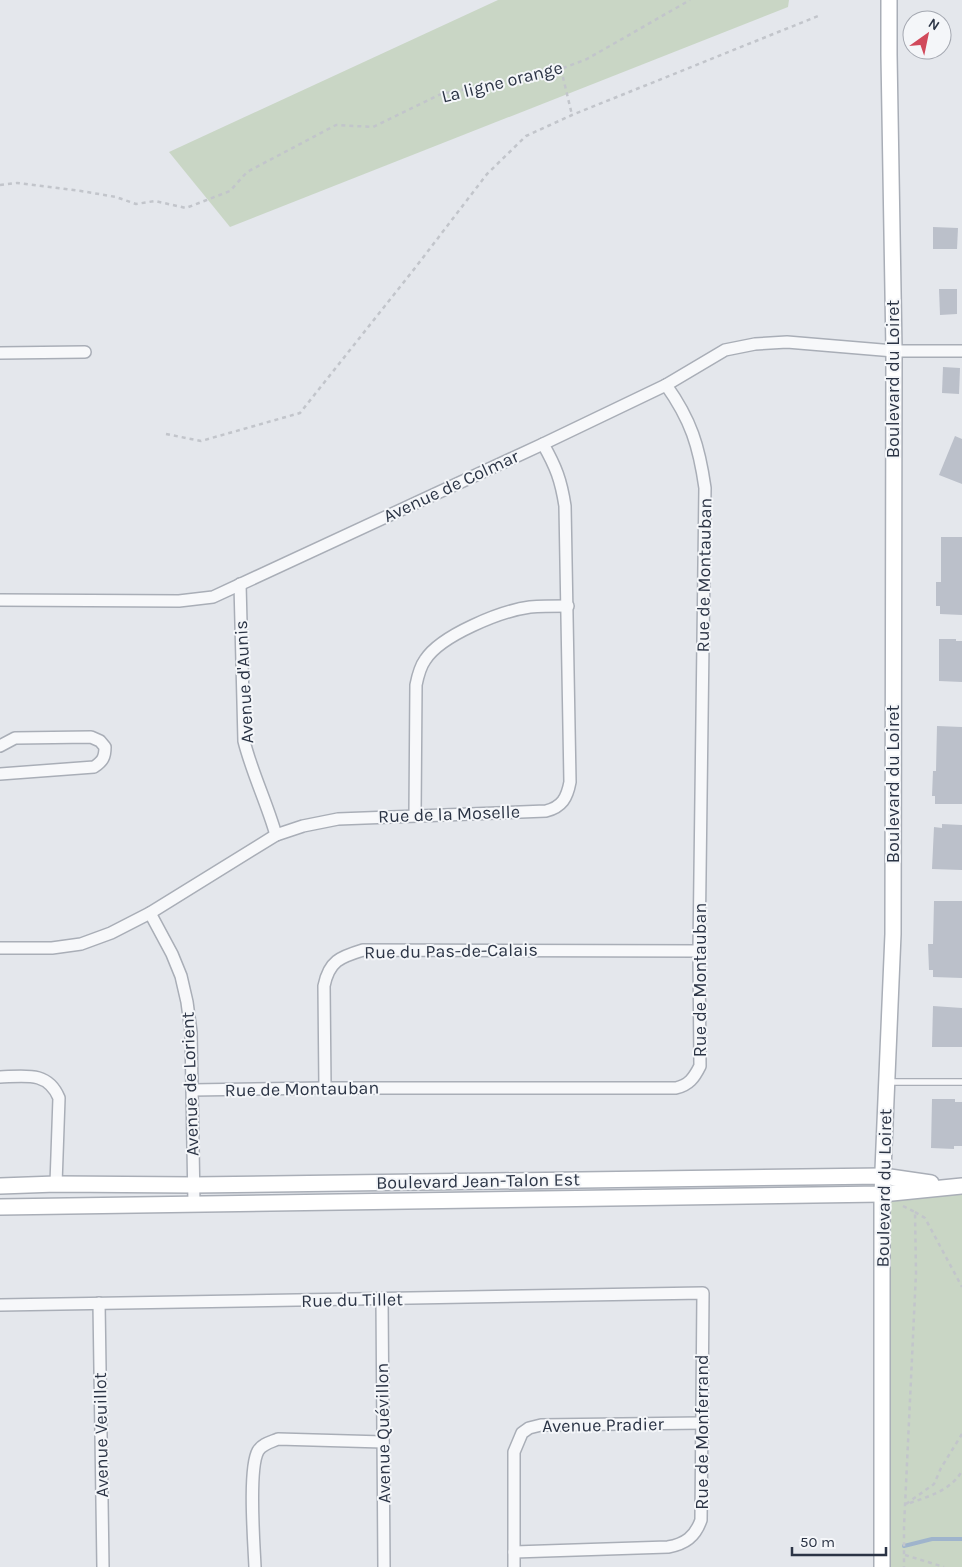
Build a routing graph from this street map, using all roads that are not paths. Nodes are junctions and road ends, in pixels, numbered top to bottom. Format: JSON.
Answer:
{"nodes":[{"id":1,"x":889,"y":0,"type":"edge"},
{"id":2,"x":962,"y":351,"type":"edge"},
{"id":3,"x":85,"y":352,"type":"dead end"},
{"id":4,"x":894,"y":352,"type":"junction"},
{"id":5,"x":0,"y":353,"type":"edge"},
{"id":6,"x":666,"y":384,"type":"junction"},
{"id":7,"x":543,"y":444,"type":"junction"},
{"id":8,"x":240,"y":584,"type":"junction"},
{"id":9,"x":0,"y":600,"type":"edge"},
{"id":10,"x":568,"y":606,"type":"junction"},
{"id":11,"x":0,"y":746,"type":"edge"},
{"id":12,"x":0,"y":774,"type":"edge"},
{"id":13,"x":415,"y":815,"type":"junction"},
{"id":14,"x":276,"y":835,"type":"junction"},
{"id":15,"x":150,"y":913,"type":"junction"},
{"id":16,"x":0,"y":948,"type":"edge"},
{"id":17,"x":699,"y":951,"type":"junction"},
{"id":18,"x":0,"y":1077,"type":"edge"},
{"id":19,"x":887,"y":1082,"type":"junction"},
{"id":20,"x":962,"y":1082,"type":"edge"},
{"id":21,"x":325,"y":1088,"type":"junction"},
{"id":22,"x":192,"y":1090,"type":"junction"},
{"id":23,"x":883,"y":1176,"type":"junction"},
{"id":24,"x":56,"y":1184,"type":"junction"},
{"id":25,"x":193,"y":1185,"type":"junction"},
{"id":26,"x":0,"y":1186,"type":"edge"},
{"id":27,"x":958,"y":1186,"type":"edge"},
{"id":28,"x":882,"y":1194,"type":"junction"},
{"id":29,"x":194,"y":1204,"type":"junction"},
{"id":30,"x":0,"y":1207,"type":"edge"},
{"id":31,"x":703,"y":1293,"type":"joint"},
{"id":32,"x":382,"y":1299,"type":"junction"},
{"id":33,"x":99,"y":1303,"type":"junction"},
{"id":34,"x":0,"y":1305,"type":"edge"},
{"id":35,"x":702,"y":1423,"type":"junction"},
{"id":36,"x":383,"y":1442,"type":"junction"},
{"id":37,"x":514,"y":1552,"type":"junction"},
{"id":38,"x":103,"y":1567,"type":"edge"},
{"id":39,"x":255,"y":1567,"type":"edge"},
{"id":40,"x":384,"y":1567,"type":"edge"},
{"id":41,"x":514,"y":1567,"type":"edge"},
{"id":42,"x":882,"y":1567,"type":"edge"}],
"edges":[{"from":1,"to":4,"type":"street","name":"Boulevard du Loiret"},
{"from":2,"to":4,"type":"street","name":"Avenue de Colmar"},
{"from":3,"to":5,"type":"street"},
{"from":4,"to":6,"type":"street","name":"Avenue de Colmar"},
{"from":4,"to":19,"type":"street","name":"Boulevard du Loiret"},
{"from":6,"to":7,"type":"street","name":"Avenue de Colmar"},
{"from":6,"to":17,"type":"street","name":"Rue de Montauban"},
{"from":7,"to":8,"type":"street","name":"Avenue de Colmar"},
{"from":7,"to":10,"type":"street","name":"Rue de la Moselle"},
{"from":8,"to":9,"type":"street","name":"Avenue de Colmar"},
{"from":8,"to":14,"type":"street","name":"Avenue d'Aunis"},
{"from":10,"to":13,"type":"street"},
{"from":10,"to":13,"type":"street","name":"Rue de la Moselle"},
{"from":11,"to":12,"type":"street"},
{"from":13,"to":14,"type":"street","name":"Rue de la Moselle"},
{"from":14,"to":15,"type":"street","name":"Rue de la Moselle"},
{"from":15,"to":16,"type":"street","name":"Rue de la Moselle"},
{"from":15,"to":22,"type":"street","name":"Avenue de Lorient"},
{"from":17,"to":21,"type":"street","name":"Rue du Pas-de-Calais"},
{"from":17,"to":21,"type":"street","name":"Rue de Montauban"},
{"from":18,"to":24,"type":"street"},
{"from":19,"to":20,"type":"lane"},
{"from":19,"to":23,"type":"street","name":"Boulevard du Loiret"},
{"from":21,"to":22,"type":"street","name":"Rue de Montauban"},
{"from":22,"to":25,"type":"street","name":"Avenue de Lorient"},
{"from":23,"to":25,"type":"street","name":"Boulevard Jean-Talon Est"},
{"from":23,"to":27,"type":"street","name":"Boulevard Jean-Talon Est"},
{"from":23,"to":28,"type":"street","name":"Boulevard du Loiret"},
{"from":24,"to":25,"type":"street","name":"Boulevard Jean-Talon Est"},
{"from":24,"to":26,"type":"street","name":"Boulevard Jean-Talon Est"},
{"from":25,"to":29,"type":"street","name":"Avenue de Lorient"},
{"from":27,"to":28,"type":"street","name":"Boulevard Jean-Talon Est"},
{"from":28,"to":29,"type":"street","name":"Boulevard Jean-Talon Est"},
{"from":28,"to":42,"type":"street","name":"Boulevard du Loiret"},
{"from":29,"to":30,"type":"street","name":"Boulevard Jean-Talon Est"},
{"from":31,"to":32,"type":"street","name":"Rue du Tillet"},
{"from":31,"to":35,"type":"street","name":"Rue de Monferrand"},
{"from":32,"to":33,"type":"street","name":"Rue du Tillet"},
{"from":32,"to":36,"type":"street","name":"Avenue Quévillon"},
{"from":33,"to":34,"type":"street","name":"Rue du Tillet"},
{"from":33,"to":38,"type":"street","name":"Avenue Veuillot"},
{"from":35,"to":37,"type":"street","name":"Rue de Monferrand"},
{"from":35,"to":37,"type":"street","name":"Avenue Pradier"},
{"from":36,"to":39,"type":"street"},
{"from":36,"to":40,"type":"street","name":"Avenue Quévillon"},
{"from":37,"to":41,"type":"street","name":"Avenue Pradier"}]}
